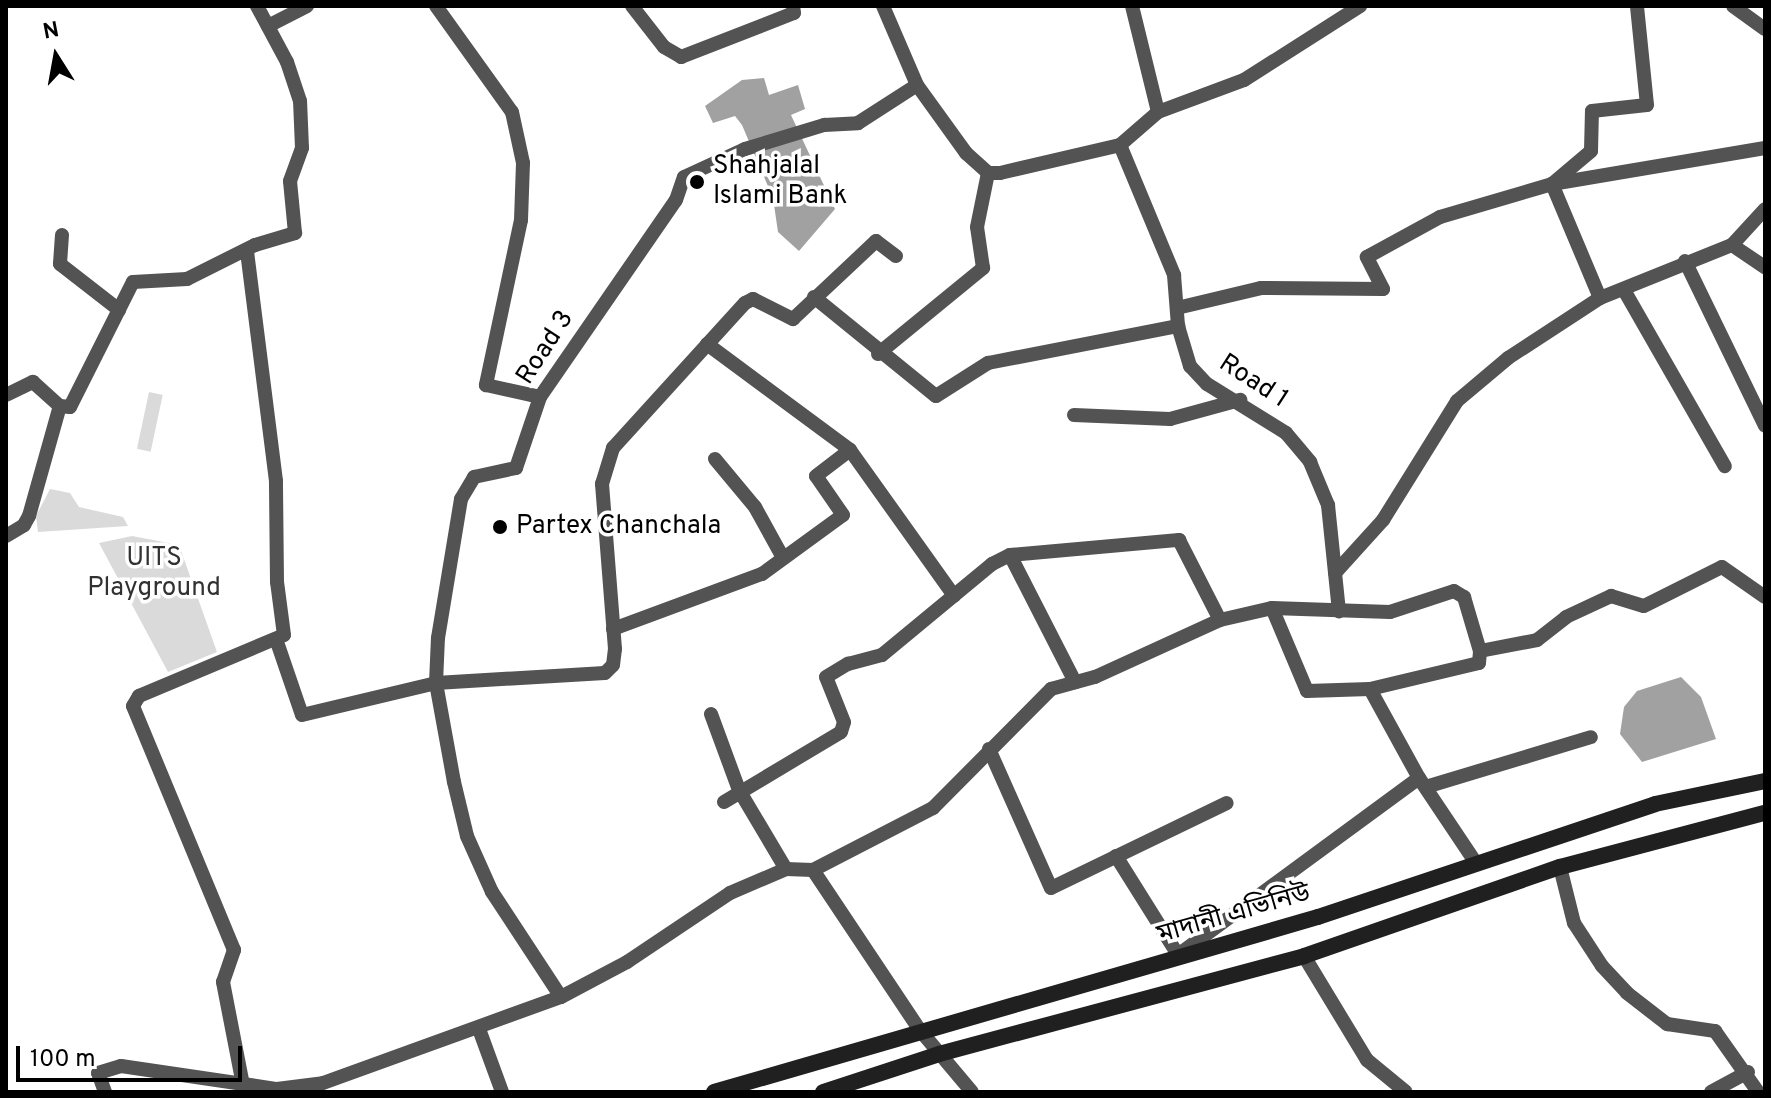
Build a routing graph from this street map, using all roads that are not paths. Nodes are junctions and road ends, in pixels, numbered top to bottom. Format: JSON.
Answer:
{"nodes":[{"id":1,"x":257,"y":6,"type":"edge"},
{"id":2,"x":307,"y":6,"type":"edge"},
{"id":3,"x":436,"y":6,"type":"edge"},
{"id":4,"x":632,"y":6,"type":"edge"},
{"id":5,"x":793,"y":6,"type":"edge"},
{"id":6,"x":883,"y":6,"type":"edge"},
{"id":7,"x":1132,"y":6,"type":"edge"},
{"id":8,"x":1360,"y":6,"type":"edge"},
{"id":9,"x":1637,"y":6,"type":"edge"},
{"id":10,"x":1733,"y":6,"type":"edge"},
{"id":11,"x":268,"y":26,"type":"junction"},
{"id":12,"x":1765,"y":29,"type":"edge"},
{"id":13,"x":917,"y":85,"type":"junction"},
{"id":14,"x":1158,"y":112,"type":"junction"},
{"id":15,"x":1120,"y":145,"type":"junction"},
{"id":16,"x":1765,"y":148,"type":"edge"},
{"id":17,"x":988,"y":173,"type":"junction"},
{"id":18,"x":1552,"y":184,"type":"junction"},
{"id":19,"x":1765,"y":209,"type":"edge"},
{"id":20,"x":62,"y":235,"type":"dead end"},
{"id":21,"x":1732,"y":245,"type":"junction"},
{"id":22,"x":247,"y":250,"type":"junction"},
{"id":23,"x":896,"y":256,"type":"dead end"},
{"id":24,"x":1685,"y":261,"type":"junction"},
{"id":25,"x":1765,"y":267,"type":"edge"},
{"id":26,"x":1624,"y":290,"type":"junction"},
{"id":27,"x":814,"y":297,"type":"junction"},
{"id":28,"x":1600,"y":298,"type":"junction"},
{"id":29,"x":1177,"y":308,"type":"junction"},
{"id":30,"x":119,"y":310,"type":"junction"},
{"id":31,"x":1178,"y":326,"type":"junction"},
{"id":32,"x":707,"y":344,"type":"junction"},
{"id":33,"x":878,"y":354,"type":"junction"},
{"id":34,"x":6,"y":395,"type":"edge"},
{"id":35,"x":540,"y":397,"type":"junction"},
{"id":36,"x":1240,"y":400,"type":"junction"},
{"id":37,"x":60,"y":406,"type":"junction"},
{"id":38,"x":1074,"y":415,"type":"dead end"},
{"id":39,"x":1765,"y":426,"type":"edge"},
{"id":40,"x":850,"y":450,"type":"junction"},
{"id":41,"x":715,"y":459,"type":"dead end"},
{"id":42,"x":1725,"y":466,"type":"dead end"},
{"id":43,"x":6,"y":536,"type":"edge"},
{"id":44,"x":1010,"y":555,"type":"junction"},
{"id":45,"x":782,"y":556,"type":"junction"},
{"id":46,"x":1335,"y":573,"type":"junction"},
{"id":47,"x":954,"y":596,"type":"junction"},
{"id":48,"x":1765,"y":597,"type":"edge"},
{"id":49,"x":1272,"y":608,"type":"junction"},
{"id":50,"x":1339,"y":611,"type":"junction"},
{"id":51,"x":1220,"y":620,"type":"junction"},
{"id":52,"x":613,"y":629,"type":"junction"},
{"id":53,"x":276,"y":639,"type":"junction"},
{"id":54,"x":1480,"y":651,"type":"junction"},
{"id":55,"x":1075,"y":682,"type":"junction"},
{"id":56,"x":436,"y":683,"type":"junction"},
{"id":57,"x":1370,"y":689,"type":"junction"},
{"id":58,"x":711,"y":714,"type":"dead end"},
{"id":59,"x":1591,"y":737,"type":"dead end"},
{"id":60,"x":989,"y":749,"type":"junction"},
{"id":61,"x":1765,"y":781,"type":"edge"},
{"id":62,"x":1424,"y":782,"type":"junction"},
{"id":63,"x":739,"y":790,"type":"junction"},
{"id":64,"x":724,"y":802,"type":"dead end"},
{"id":65,"x":1227,"y":803,"type":"dead end"},
{"id":66,"x":1765,"y":813,"type":"edge"},
{"id":67,"x":1116,"y":856,"type":"junction"},
{"id":68,"x":1476,"y":863,"type":"junction"},
{"id":69,"x":1560,"y":867,"type":"junction"},
{"id":70,"x":786,"y":869,"type":"junction"},
{"id":71,"x":813,"y":870,"type":"junction"},
{"id":72,"x":1178,"y":955,"type":"junction"},
{"id":73,"x":1304,"y":956,"type":"junction"},
{"id":74,"x":561,"y":997,"type":"junction"},
{"id":75,"x":479,"y":1029,"type":"junction"},
{"id":76,"x":919,"y":1029,"type":"junction"},
{"id":77,"x":939,"y":1054,"type":"junction"},
{"id":78,"x":1748,"y":1072,"type":"junction"},
{"id":79,"x":243,"y":1085,"type":"junction"},
{"id":80,"x":105,"y":1092,"type":"edge"},
{"id":81,"x":502,"y":1092,"type":"edge"},
{"id":82,"x":714,"y":1092,"type":"edge"},
{"id":83,"x":823,"y":1092,"type":"edge"},
{"id":84,"x":972,"y":1092,"type":"edge"},
{"id":85,"x":1406,"y":1092,"type":"edge"},
{"id":86,"x":1711,"y":1092,"type":"edge"},
{"id":87,"x":1758,"y":1092,"type":"edge"}],
"edges":[{"from":1,"to":11,"type":"street"},
{"from":2,"to":11,"type":"street"},
{"from":3,"to":35,"type":"street"},
{"from":4,"to":5,"type":"street"},
{"from":6,"to":13,"type":"street"},
{"from":7,"to":14,"type":"street"},
{"from":8,"to":14,"type":"street"},
{"from":9,"to":18,"type":"street"},
{"from":10,"to":12,"type":"street"},
{"from":11,"to":22,"type":"street"},
{"from":13,"to":17,"type":"street"},
{"from":13,"to":35,"type":"street","name":"Road 3"},
{"from":14,"to":15,"type":"street"},
{"from":15,"to":17,"type":"street"},
{"from":15,"to":29,"type":"street","name":"Road 1"},
{"from":16,"to":18,"type":"street"},
{"from":17,"to":33,"type":"street"},
{"from":18,"to":28,"type":"street"},
{"from":18,"to":29,"type":"street"},
{"from":19,"to":21,"type":"street"},
{"from":20,"to":30,"type":"street"},
{"from":21,"to":24,"type":"street"},
{"from":21,"to":25,"type":"street"},
{"from":22,"to":30,"type":"street"},
{"from":22,"to":53,"type":"street"},
{"from":23,"to":27,"type":"street"},
{"from":24,"to":26,"type":"street"},
{"from":24,"to":39,"type":"street"},
{"from":26,"to":28,"type":"street"},
{"from":26,"to":42,"type":"street"},
{"from":27,"to":32,"type":"street"},
{"from":27,"to":33,"type":"street"},
{"from":28,"to":46,"type":"street"},
{"from":29,"to":31,"type":"street","name":"Road 1"},
{"from":30,"to":37,"type":"street"},
{"from":31,"to":33,"type":"street"},
{"from":31,"to":36,"type":"street","name":"Road 1"},
{"from":32,"to":40,"type":"street"},
{"from":32,"to":52,"type":"street"},
{"from":34,"to":37,"type":"street"},
{"from":35,"to":56,"type":"street","name":"Road 3"},
{"from":36,"to":38,"type":"street"},
{"from":36,"to":46,"type":"street","name":"Road 1"},
{"from":37,"to":43,"type":"street"},
{"from":40,"to":45,"type":"street"},
{"from":40,"to":47,"type":"street"},
{"from":41,"to":45,"type":"street"},
{"from":44,"to":47,"type":"street"},
{"from":44,"to":51,"type":"street"},
{"from":44,"to":55,"type":"street"},
{"from":45,"to":52,"type":"street"},
{"from":46,"to":50,"type":"street","name":"Road 1"},
{"from":47,"to":63,"type":"street"},
{"from":48,"to":54,"type":"street"},
{"from":49,"to":50,"type":"street"},
{"from":49,"to":51,"type":"street"},
{"from":49,"to":57,"type":"street"},
{"from":50,"to":54,"type":"street"},
{"from":51,"to":55,"type":"street"},
{"from":52,"to":56,"type":"street"},
{"from":53,"to":56,"type":"street"},
{"from":53,"to":79,"type":"street"},
{"from":54,"to":57,"type":"street"},
{"from":55,"to":60,"type":"street"},
{"from":56,"to":74,"type":"street","name":"Road 3"},
{"from":57,"to":62,"type":"street"},
{"from":58,"to":63,"type":"street"},
{"from":59,"to":62,"type":"street"},
{"from":60,"to":67,"type":"street"},
{"from":60,"to":71,"type":"street"},
{"from":61,"to":68,"type":"main road","name":"মাদানী এভিনিউ"},
{"from":62,"to":68,"type":"street"},
{"from":62,"to":72,"type":"street"},
{"from":63,"to":64,"type":"street"},
{"from":63,"to":70,"type":"street"},
{"from":65,"to":67,"type":"street"},
{"from":66,"to":69,"type":"main road"},
{"from":67,"to":72,"type":"street"},
{"from":68,"to":72,"type":"main road","name":"মাদানী এভিনিউ"},
{"from":69,"to":73,"type":"main road"},
{"from":69,"to":78,"type":"street"},
{"from":70,"to":71,"type":"street"},
{"from":70,"to":74,"type":"street"},
{"from":71,"to":76,"type":"street"},
{"from":72,"to":76,"type":"main road","name":"মাদানী এভিনিউ"},
{"from":73,"to":77,"type":"main road"},
{"from":73,"to":85,"type":"street"},
{"from":74,"to":75,"type":"street"},
{"from":75,"to":79,"type":"street"},
{"from":75,"to":81,"type":"street"},
{"from":76,"to":77,"type":"street"},
{"from":76,"to":82,"type":"main road","name":"মাদানী এভিনিউ"},
{"from":77,"to":83,"type":"main road"},
{"from":77,"to":84,"type":"street"},
{"from":78,"to":86,"type":"street"},
{"from":78,"to":87,"type":"street"},
{"from":79,"to":80,"type":"street"}]}
